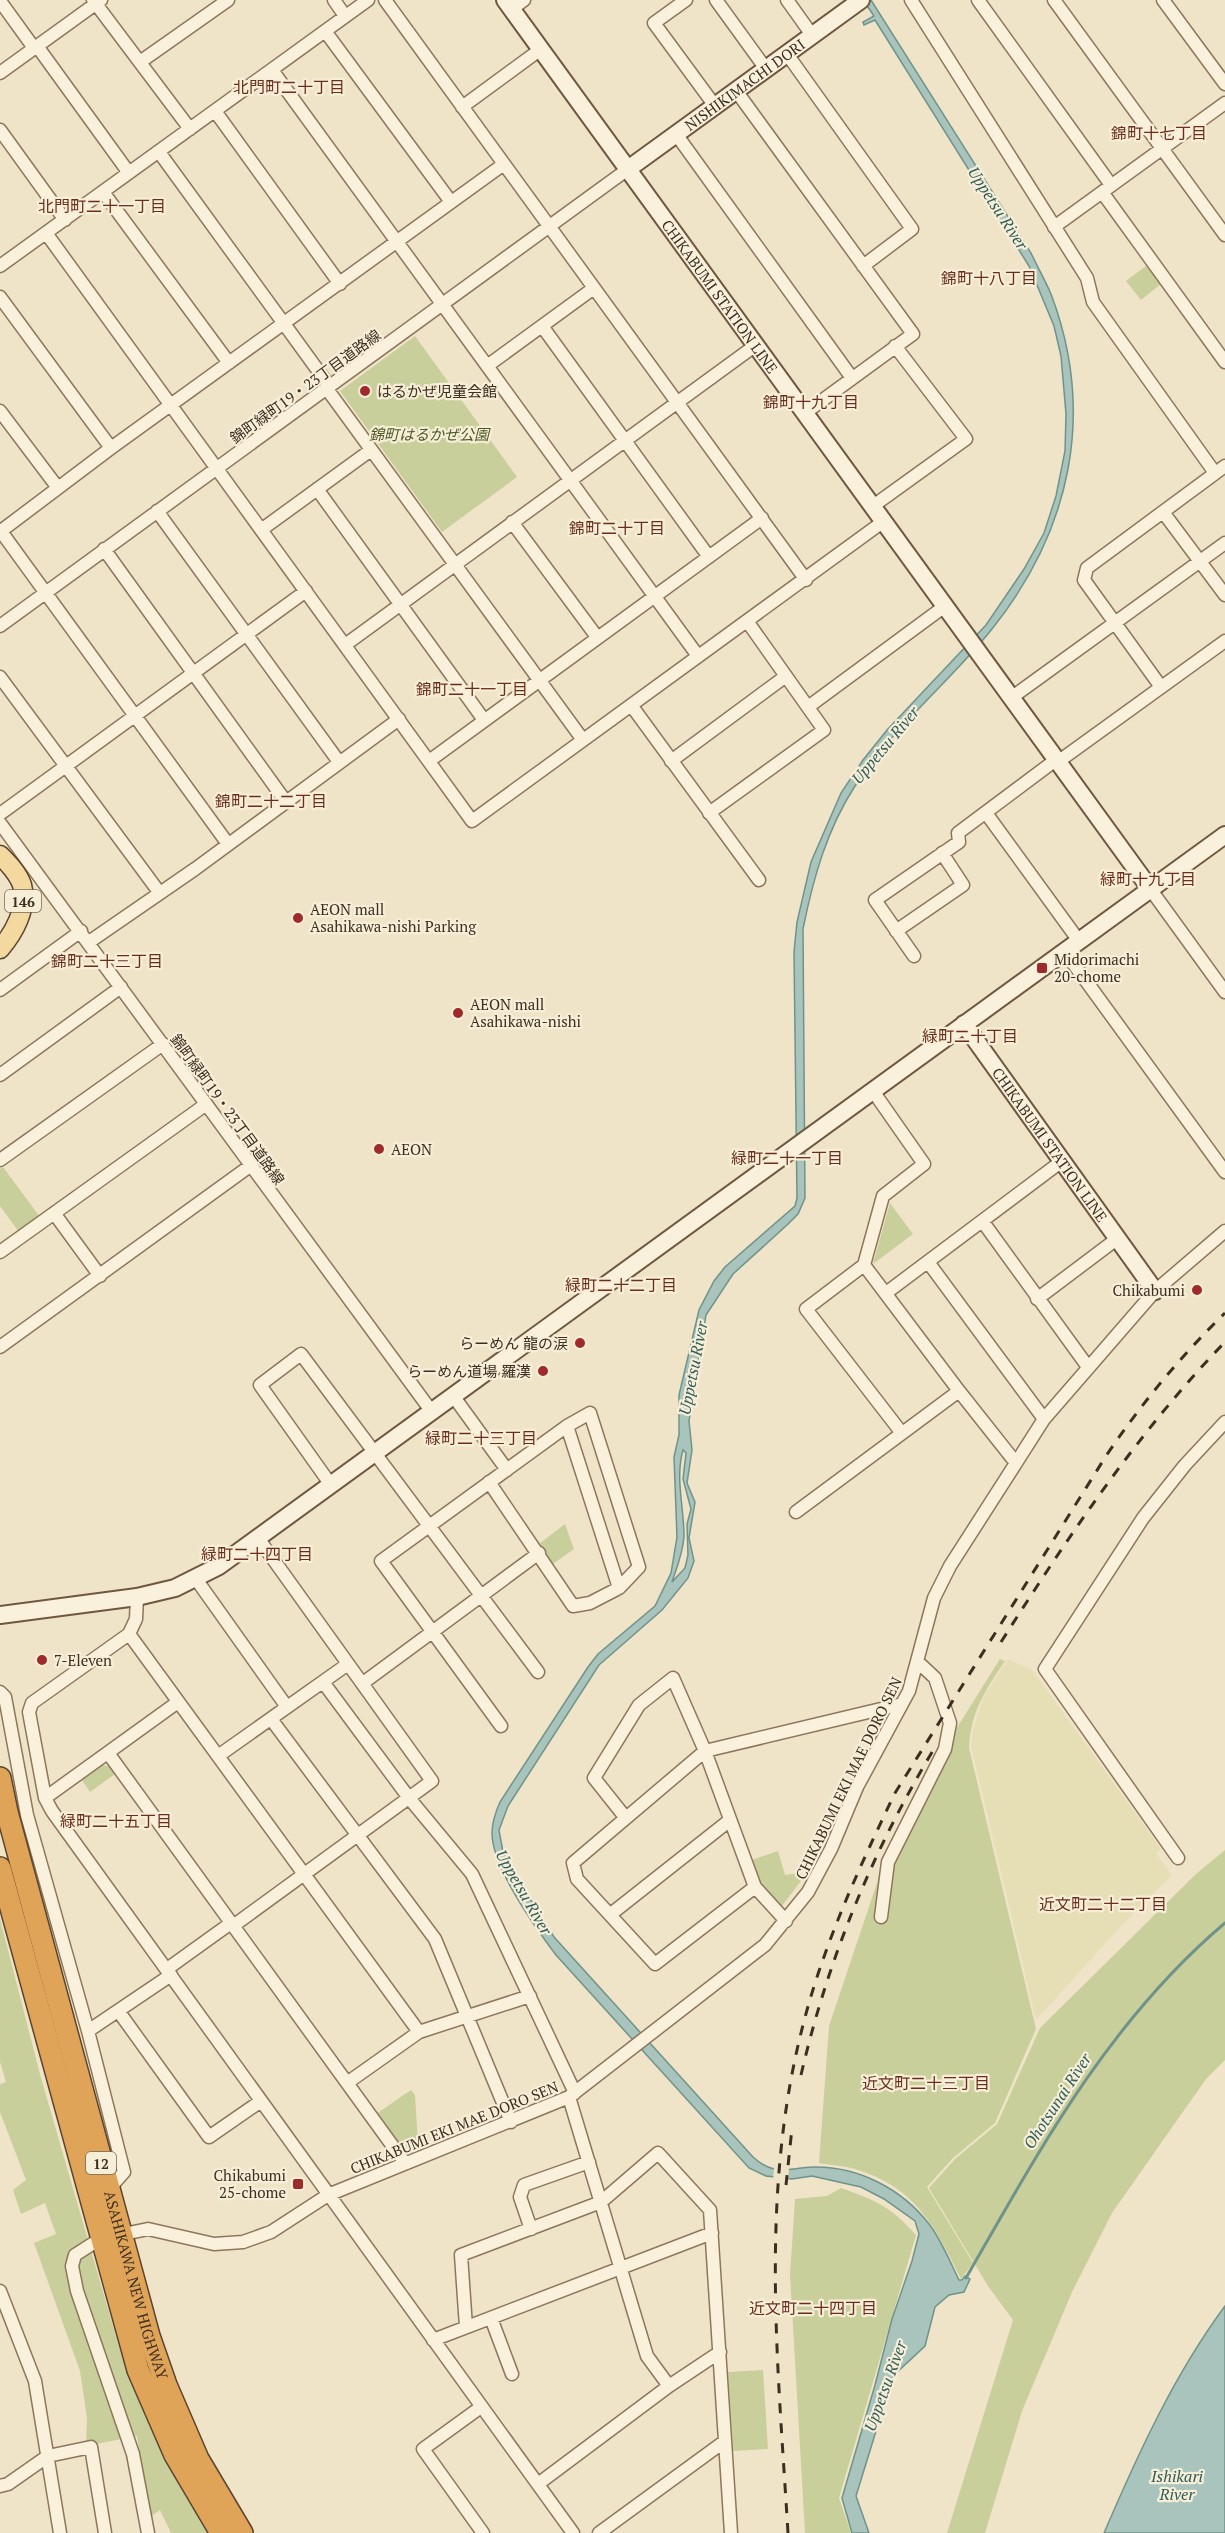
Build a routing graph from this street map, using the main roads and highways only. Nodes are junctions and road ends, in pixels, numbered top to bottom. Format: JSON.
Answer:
{"nodes":[{"id":1,"x":514,"y":3,"type":"edge"},
{"id":2,"x":855,"y":4,"type":"edge"},
{"id":3,"x":628,"y":169,"type":"junction"},
{"id":4,"x":1225,"y":836,"type":"edge"},
{"id":5,"x":0,"y":855,"type":"edge"},
{"id":6,"x":0,"y":866,"type":"edge"},
{"id":7,"x":1151,"y":890,"type":"junction"},
{"id":8,"x":0,"y":930,"type":"edge"},
{"id":9,"x":0,"y":949,"type":"edge"},
{"id":10,"x":964,"y":1024,"type":"junction"},
{"id":11,"x":1155,"y":1291,"type":"road end"},
{"id":12,"x":0,"y":1615,"type":"edge"},
{"id":13,"x":0,"y":1778,"type":"edge"},
{"id":14,"x":0,"y":1868,"type":"edge"},
{"id":15,"x":110,"y":2236,"type":"junction"},
{"id":16,"x":221,"y":2533,"type":"edge"},
{"id":17,"x":242,"y":2533,"type":"edge"}],
"edges":[{"from":1,"to":3,"type":"main road","name":"CHIKABUMI STATION LINE"},
{"from":2,"to":3,"type":"main road","name":"NISHIKIMACHI DORI"},
{"from":3,"to":7,"type":"main road","name":"CHIKABUMI STATION LINE"},
{"from":4,"to":7,"type":"main road"},
{"from":5,"to":9,"type":"main road","number":"146"},
{"from":6,"to":8,"type":"main road","number":"146"},
{"from":7,"to":10,"type":"main road"},
{"from":10,"to":11,"type":"main road","name":"CHIKABUMI STATION LINE"},
{"from":10,"to":12,"type":"main road"},
{"from":13,"to":15,"type":"highway","name":"ASAHIKAWA NEW HIGHWAY","number":"12"},
{"from":14,"to":15,"type":"highway","name":"ASAHIKAWA NEW HIGHWAY","number":"12"},
{"from":15,"to":16,"type":"highway","name":"ASAHIKAWA NEW HIGHWAY","number":"12"},
{"from":15,"to":17,"type":"highway","name":"ASAHIKAWA NEW HIGHWAY","number":"12"}]}
